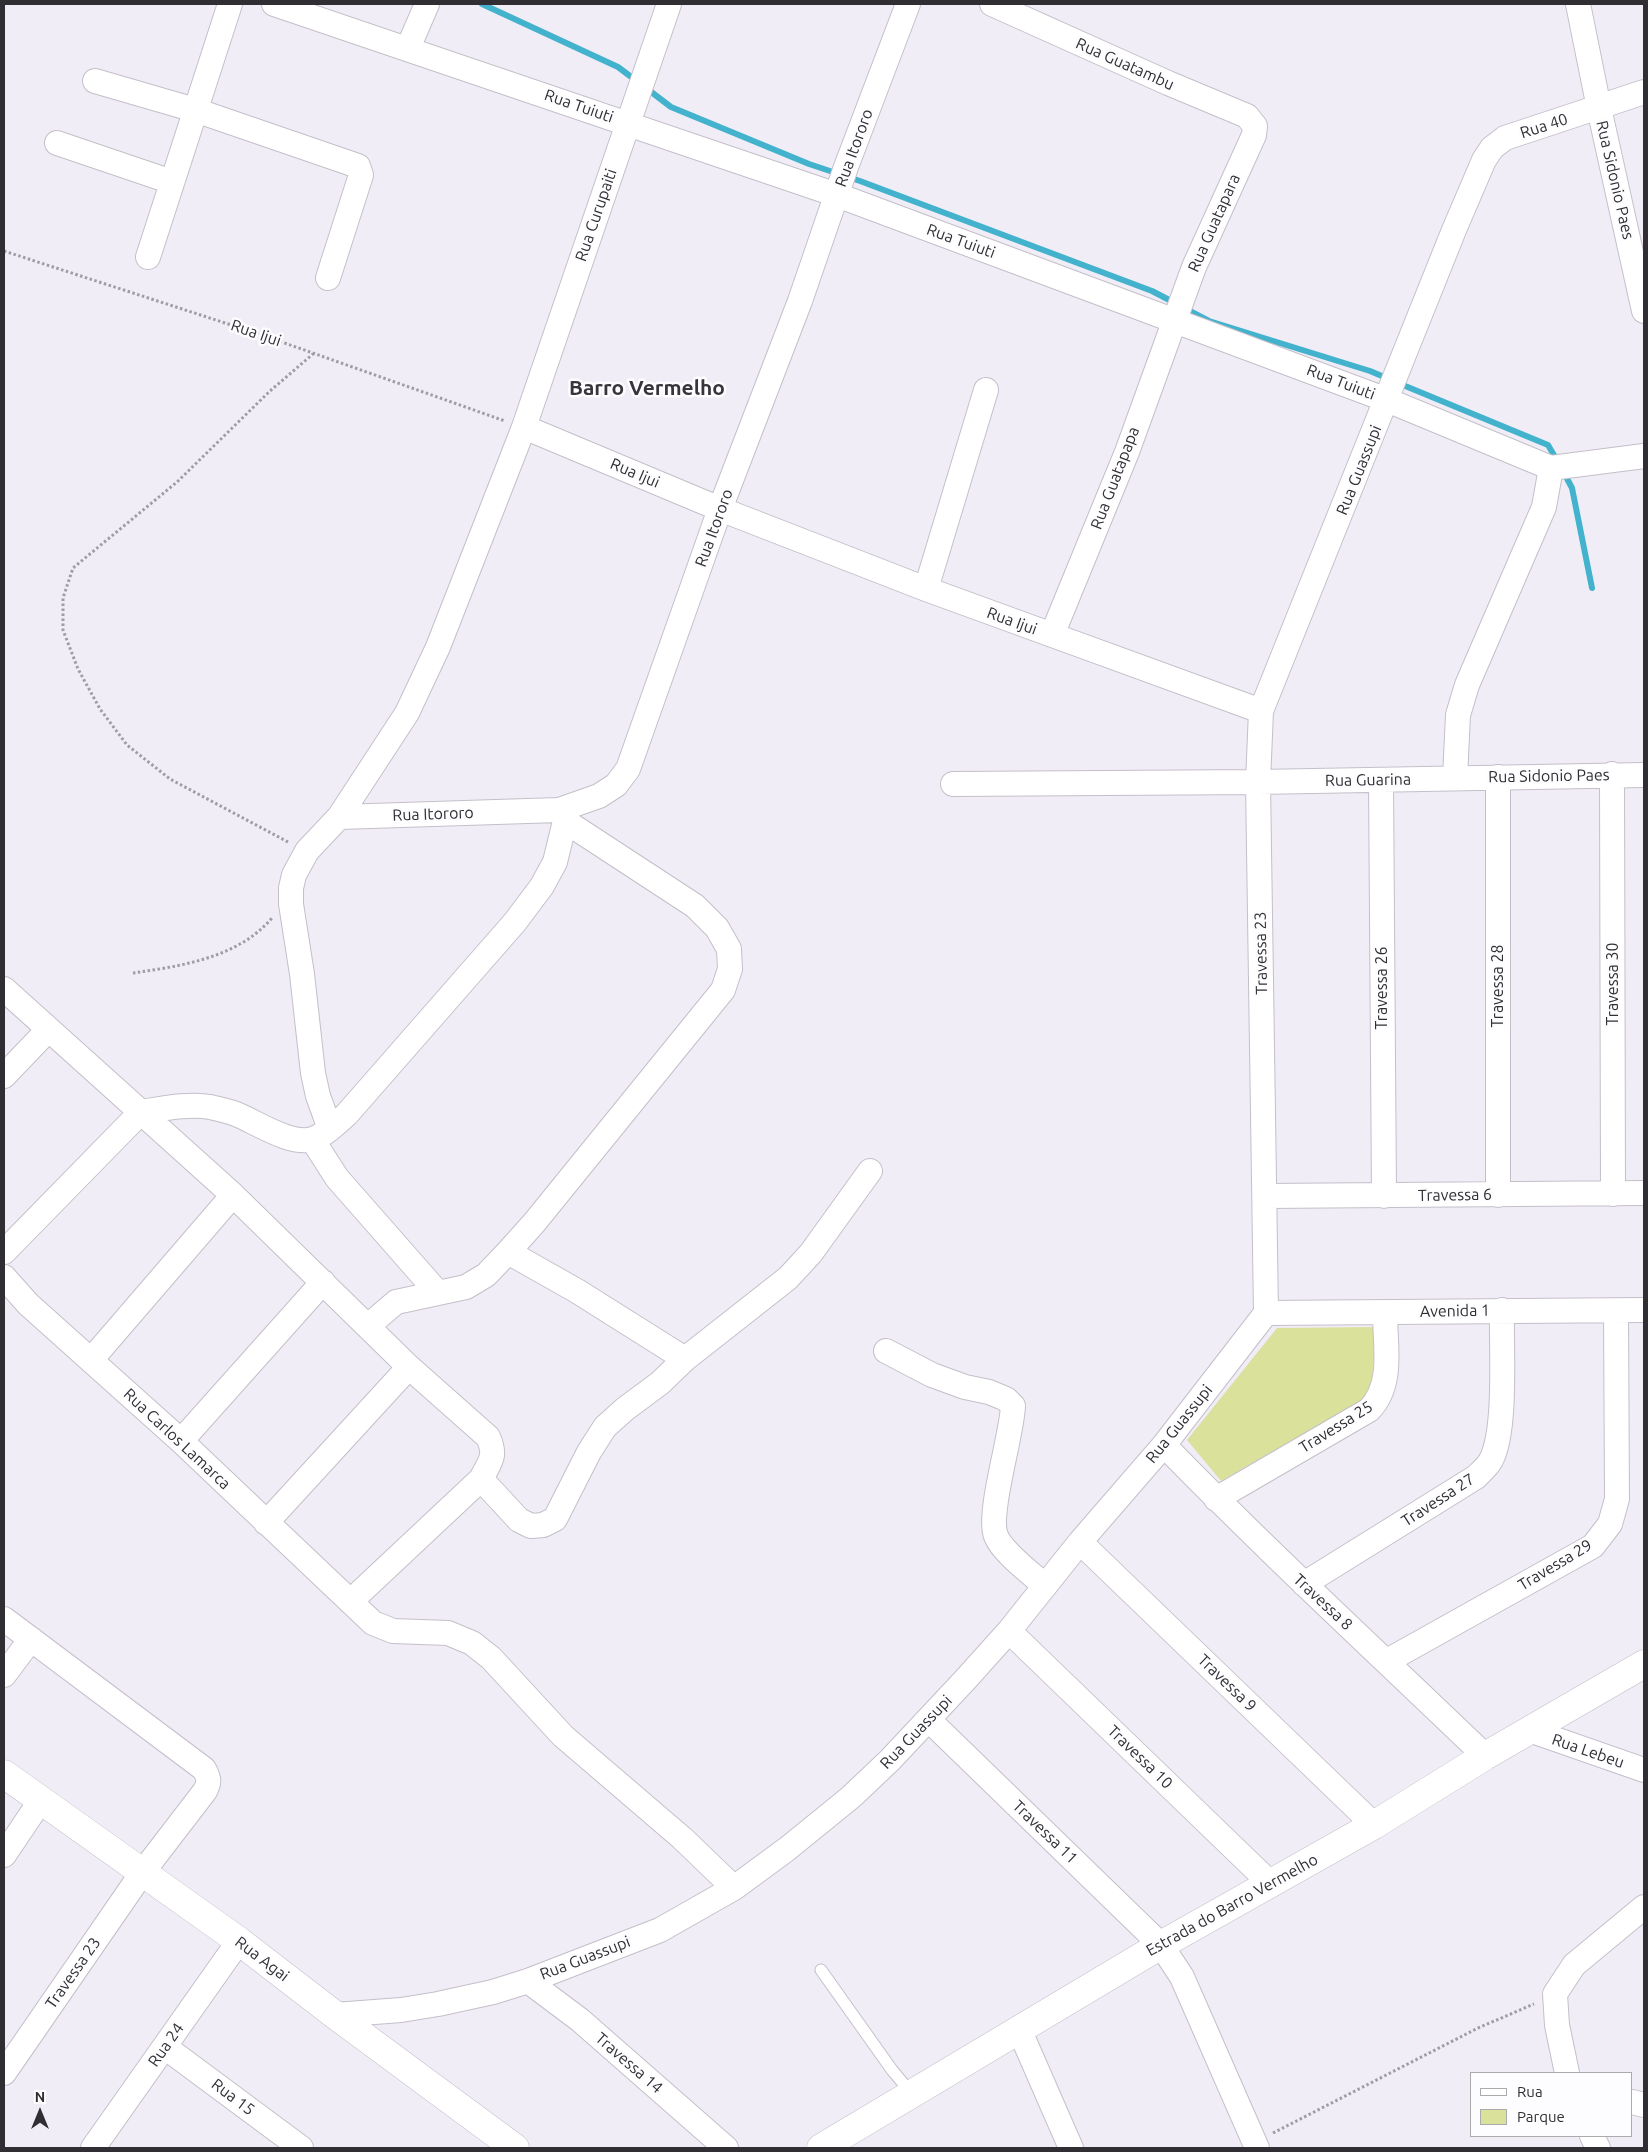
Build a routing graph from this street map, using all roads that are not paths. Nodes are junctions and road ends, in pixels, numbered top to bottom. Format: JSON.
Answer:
{"nodes":[{"id":1,"x":230,"y":4,"type":"edge"},
{"id":2,"x":274,"y":4,"type":"edge"},
{"id":3,"x":427,"y":4,"type":"edge"},
{"id":4,"x":669,"y":4,"type":"edge"},
{"id":5,"x":908,"y":4,"type":"edge"},
{"id":6,"x":992,"y":4,"type":"edge"},
{"id":7,"x":1578,"y":4,"type":"edge"},
{"id":8,"x":408,"y":48,"type":"junction"},
{"id":9,"x":95,"y":81,"type":"dead end"},
{"id":10,"x":1644,"y":92,"type":"edge"},
{"id":11,"x":1599,"y":108,"type":"junction"},
{"id":12,"x":195,"y":110,"type":"junction"},
{"id":13,"x":628,"y":122,"type":"junction"},
{"id":14,"x":1255,"y":126,"type":"joint"},
{"id":15,"x":57,"y":143,"type":"dead end"},
{"id":16,"x":1492,"y":148,"type":"joint"},
{"id":17,"x":172,"y":182,"type":"junction"},
{"id":18,"x":841,"y":184,"type":"junction"},
{"id":19,"x":1635,"y":226,"type":"edge"},
{"id":20,"x":148,"y":256,"type":"dead end"},
{"id":21,"x":328,"y":278,"type":"dead end"},
{"id":22,"x":1178,"y":308,"type":"junction"},
{"id":23,"x":1644,"y":311,"type":"edge"},
{"id":24,"x":986,"y":390,"type":"dead end"},
{"id":25,"x":1390,"y":392,"type":"junction"},
{"id":26,"x":524,"y":427,"type":"junction"},
{"id":27,"x":1644,"y":456,"type":"edge"},
{"id":28,"x":1560,"y":467,"type":"junction"},
{"id":29,"x":720,"y":509,"type":"junction"},
{"id":30,"x":926,"y":589,"type":"junction"},
{"id":31,"x":1052,"y":636,"type":"junction"},
{"id":32,"x":1262,"y":711,"type":"junction"},
{"id":33,"x":1612,"y":774,"type":"junction"},
{"id":34,"x":1644,"y":775,"type":"edge"},
{"id":35,"x":1498,"y":777,"type":"junction"},
{"id":36,"x":1455,"y":778,"type":"junction"},
{"id":37,"x":1381,"y":780,"type":"junction"},
{"id":38,"x":1258,"y":782,"type":"junction"},
{"id":39,"x":954,"y":784,"type":"dead end"},
{"id":40,"x":562,"y":816,"type":"junction"},
{"id":41,"x":339,"y":817,"type":"junction"},
{"id":42,"x":4,"y":989,"type":"edge"},
{"id":43,"x":48,"y":1030,"type":"junction"},
{"id":44,"x":4,"y":1076,"type":"edge"},
{"id":45,"x":141,"y":1112,"type":"junction"},
{"id":46,"x":321,"y":1134,"type":"junction"},
{"id":47,"x":870,"y":1171,"type":"dead end"},
{"id":48,"x":1644,"y":1193,"type":"edge"},
{"id":49,"x":1613,"y":1194,"type":"junction"},
{"id":50,"x":233,"y":1195,"type":"junction"},
{"id":51,"x":1498,"y":1195,"type":"junction"},
{"id":52,"x":1265,"y":1196,"type":"junction"},
{"id":53,"x":1384,"y":1196,"type":"junction"},
{"id":54,"x":4,"y":1252,"type":"edge"},
{"id":55,"x":508,"y":1252,"type":"junction"},
{"id":56,"x":4,"y":1277,"type":"edge"},
{"id":57,"x":323,"y":1282,"type":"junction"},
{"id":58,"x":438,"y":1294,"type":"junction"},
{"id":59,"x":1502,"y":1310,"type":"junction"},
{"id":60,"x":1644,"y":1310,"type":"edge"},
{"id":61,"x":1616,"y":1311,"type":"junction"},
{"id":62,"x":1266,"y":1313,"type":"junction"},
{"id":63,"x":1384,"y":1313,"type":"junction"},
{"id":64,"x":368,"y":1326,"type":"junction"},
{"id":65,"x":886,"y":1350,"type":"dead end"},
{"id":66,"x":685,"y":1359,"type":"junction"},
{"id":67,"x":90,"y":1360,"type":"junction"},
{"id":68,"x":409,"y":1367,"type":"junction"},
{"id":69,"x":181,"y":1441,"type":"junction"},
{"id":70,"x":1164,"y":1445,"type":"junction"},
{"id":71,"x":481,"y":1479,"type":"junction"},
{"id":72,"x":1216,"y":1499,"type":"junction"},
{"id":73,"x":266,"y":1523,"type":"junction"},
{"id":74,"x":1080,"y":1542,"type":"junction"},
{"id":75,"x":1304,"y":1584,"type":"junction"},
{"id":76,"x":1045,"y":1586,"type":"junction"},
{"id":77,"x":351,"y":1601,"type":"junction"},
{"id":78,"x":4,"y":1619,"type":"edge"},
{"id":79,"x":1009,"y":1631,"type":"junction"},
{"id":80,"x":31,"y":1639,"type":"junction"},
{"id":81,"x":1387,"y":1661,"type":"junction"},
{"id":82,"x":1644,"y":1664,"type":"edge"},
{"id":83,"x":4,"y":1675,"type":"edge"},
{"id":84,"x":929,"y":1720,"type":"junction"},
{"id":85,"x":1532,"y":1731,"type":"junction"},
{"id":86,"x":1485,"y":1756,"type":"junction"},
{"id":87,"x":1644,"y":1770,"type":"edge"},
{"id":88,"x":4,"y":1774,"type":"edge"},
{"id":89,"x":41,"y":1800,"type":"junction"},
{"id":90,"x":1374,"y":1825,"type":"junction"},
{"id":91,"x":4,"y":1855,"type":"edge"},
{"id":92,"x":142,"y":1873,"type":"junction"},
{"id":93,"x":1271,"y":1884,"type":"junction"},
{"id":94,"x":734,"y":1888,"type":"junction"},
{"id":95,"x":1639,"y":1917,"type":"edge"},
{"id":96,"x":239,"y":1941,"type":"junction"},
{"id":97,"x":1161,"y":1945,"type":"junction"},
{"id":98,"x":821,"y":1970,"type":"dead end"},
{"id":99,"x":528,"y":1980,"type":"junction"},
{"id":100,"x":335,"y":2015,"type":"junction"},
{"id":101,"x":1019,"y":2030,"type":"junction"},
{"id":102,"x":165,"y":2047,"type":"junction"},
{"id":103,"x":1567,"y":2072,"type":"edge"},
{"id":104,"x":4,"y":2073,"type":"edge"},
{"id":105,"x":912,"y":2094,"type":"junction"},
{"id":106,"x":102,"y":2145,"type":"edge"},
{"id":107,"x":1256,"y":2145,"type":"edge"},
{"id":108,"x":301,"y":2148,"type":"edge"},
{"id":109,"x":516,"y":2148,"type":"edge"},
{"id":110,"x":726,"y":2148,"type":"edge"},
{"id":111,"x":821,"y":2148,"type":"edge"},
{"id":112,"x":1071,"y":2148,"type":"edge"}],
"edges":[{"from":1,"to":12,"type":"street"},
{"from":2,"to":8,"type":"street","name":"Rua Tuiuti"},
{"from":3,"to":8,"type":"street"},
{"from":4,"to":13,"type":"street","name":"Rua Curupaiti"},
{"from":5,"to":18,"type":"street","name":"Rua Itororo"},
{"from":6,"to":14,"type":"street","name":"Rua Guatambu"},
{"from":7,"to":11,"type":"street","name":"Rua Sidonio Paes"},
{"from":8,"to":13,"type":"street","name":"Rua Tuiuti"},
{"from":9,"to":12,"type":"street"},
{"from":10,"to":11,"type":"street","name":"Rua Sidonio Paes"},
{"from":11,"to":16,"type":"street","name":"Rua 40"},
{"from":11,"to":19,"type":"street","name":"Rua Sidonio Paes"},
{"from":12,"to":17,"type":"street"},
{"from":12,"to":21,"type":"street"},
{"from":13,"to":18,"type":"street","name":"Rua Tuiuti"},
{"from":13,"to":26,"type":"street","name":"Rua Curupaiti"},
{"from":14,"to":22,"type":"street","name":"Rua Guatapara"},
{"from":15,"to":17,"type":"street"},
{"from":16,"to":25,"type":"street","name":"Rua Guassupi"},
{"from":17,"to":20,"type":"street"},
{"from":18,"to":22,"type":"street","name":"Rua Tuiuti"},
{"from":18,"to":29,"type":"street","name":"Rua Itororo"},
{"from":19,"to":23,"type":"street","name":"Rua Sidonio Paes"},
{"from":22,"to":25,"type":"street","name":"Rua Tuiuti"},
{"from":22,"to":31,"type":"street","name":"Rua Guatapapa"},
{"from":24,"to":30,"type":"street"},
{"from":25,"to":28,"type":"street","name":"Rua Tuiuti"},
{"from":25,"to":32,"type":"street","name":"Rua Guassupi"},
{"from":26,"to":29,"type":"street","name":"Rua Ijui"},
{"from":26,"to":41,"type":"street","name":"Rua Curupaiti"},
{"from":27,"to":28,"type":"street"},
{"from":28,"to":36,"type":"street"},
{"from":29,"to":30,"type":"street","name":"Rua Ijui"},
{"from":29,"to":40,"type":"street","name":"Rua Itororo"},
{"from":30,"to":31,"type":"street","name":"Rua Ijui"},
{"from":31,"to":32,"type":"street","name":"Rua Ijui"},
{"from":32,"to":38,"type":"street","name":"Travessa 23"},
{"from":33,"to":34,"type":"street","name":"Rua Sidonio Paes"},
{"from":33,"to":35,"type":"street","name":"Rua Sidonio Paes"},
{"from":33,"to":49,"type":"street","name":"Travessa 30"},
{"from":35,"to":36,"type":"street","name":"Rua Sidonio Paes"},
{"from":35,"to":51,"type":"street","name":"Travessa 28"},
{"from":36,"to":37,"type":"street","name":"Rua Guarina"},
{"from":37,"to":38,"type":"street","name":"Rua Guarina"},
{"from":37,"to":53,"type":"street","name":"Travessa 26"},
{"from":38,"to":39,"type":"street","name":"Rua Guarina"},
{"from":38,"to":52,"type":"street","name":"Travessa 23"},
{"from":40,"to":41,"type":"street","name":"Rua Itororo"},
{"from":40,"to":46,"type":"street"},
{"from":40,"to":55,"type":"street"},
{"from":41,"to":46,"type":"street","name":"Rua Curupaiti"},
{"from":42,"to":43,"type":"street"},
{"from":43,"to":44,"type":"street"},
{"from":43,"to":45,"type":"street"},
{"from":45,"to":46,"type":"street"},
{"from":45,"to":50,"type":"street"},
{"from":45,"to":54,"type":"street"},
{"from":46,"to":58,"type":"street"},
{"from":47,"to":66,"type":"street"},
{"from":48,"to":49,"type":"street","name":"Travessa 6"},
{"from":49,"to":51,"type":"street","name":"Travessa 6"},
{"from":50,"to":57,"type":"street"},
{"from":50,"to":67,"type":"street"},
{"from":51,"to":53,"type":"street","name":"Travessa 6"},
{"from":52,"to":53,"type":"street","name":"Travessa 6"},
{"from":52,"to":62,"type":"street"},
{"from":55,"to":58,"type":"street"},
{"from":55,"to":66,"type":"street"},
{"from":56,"to":67,"type":"street","name":"Rua Carlos Lamarca"},
{"from":57,"to":64,"type":"street"},
{"from":57,"to":69,"type":"street"},
{"from":58,"to":64,"type":"street"},
{"from":59,"to":61,"type":"street","name":"Avenida 1"},
{"from":59,"to":63,"type":"street","name":"Avenida 1"},
{"from":59,"to":75,"type":"street","name":"Travessa 27"},
{"from":60,"to":61,"type":"street","name":"Avenida 1"},
{"from":61,"to":81,"type":"street","name":"Travessa 29"},
{"from":62,"to":63,"type":"street","name":"Avenida 1"},
{"from":62,"to":70,"type":"street","name":"Rua Guassupi"},
{"from":63,"to":72,"type":"street","name":"Travessa 25"},
{"from":64,"to":68,"type":"street"},
{"from":65,"to":76,"type":"street"},
{"from":66,"to":71,"type":"street"},
{"from":67,"to":69,"type":"street","name":"Rua Carlos Lamarca"},
{"from":68,"to":71,"type":"street"},
{"from":68,"to":73,"type":"street"},
{"from":69,"to":73,"type":"street","name":"Rua Carlos Lamarca"},
{"from":70,"to":72,"type":"street","name":"Travessa 8"},
{"from":70,"to":74,"type":"street","name":"Rua Guassupi"},
{"from":71,"to":77,"type":"street"},
{"from":72,"to":75,"type":"street","name":"Travessa 8"},
{"from":73,"to":77,"type":"street","name":"Rua Carlos Lamarca"},
{"from":74,"to":76,"type":"street","name":"Rua Guassupi"},
{"from":74,"to":90,"type":"street","name":"Travessa 9"},
{"from":75,"to":81,"type":"street","name":"Travessa 8"},
{"from":76,"to":79,"type":"street","name":"Rua Guassupi"},
{"from":77,"to":94,"type":"street","name":"Rua Carlos Lamarca"},
{"from":78,"to":80,"type":"street","name":"Travessa 23"},
{"from":79,"to":84,"type":"street","name":"Rua Guassupi"},
{"from":79,"to":93,"type":"street","name":"Travessa 10"},
{"from":80,"to":83,"type":"street"},
{"from":80,"to":92,"type":"street","name":"Travessa 23"},
{"from":81,"to":86,"type":"street","name":"Travessa 8"},
{"from":82,"to":85,"type":"street","name":"Estrada do Barro Vermelho"},
{"from":84,"to":94,"type":"street","name":"Rua Guassupi"},
{"from":84,"to":97,"type":"street","name":"Travessa 11"},
{"from":85,"to":86,"type":"street","name":"Estrada do Barro Vermelho"},
{"from":85,"to":87,"type":"street","name":"Rua Lebeu"},
{"from":86,"to":90,"type":"street","name":"Estrada do Barro Vermelho"},
{"from":88,"to":89,"type":"street","name":"Rua Agai"},
{"from":89,"to":91,"type":"street"},
{"from":89,"to":92,"type":"street","name":"Rua Agai"},
{"from":90,"to":93,"type":"street","name":"Estrada do Barro Vermelho"},
{"from":92,"to":96,"type":"street","name":"Rua Agai"},
{"from":92,"to":104,"type":"street","name":"Travessa 23"},
{"from":93,"to":97,"type":"street","name":"Estrada do Barro Vermelho"},
{"from":94,"to":99,"type":"street","name":"Rua Guassupi"},
{"from":95,"to":103,"type":"street"},
{"from":96,"to":100,"type":"street","name":"Rua Agai"},
{"from":96,"to":102,"type":"street","name":"Rua 24"},
{"from":97,"to":101,"type":"street","name":"Estrada do Barro Vermelho"},
{"from":97,"to":107,"type":"street","name":"Travessa 11"},
{"from":98,"to":105,"type":"lane"},
{"from":99,"to":100,"type":"street","name":"Rua Guassupi"},
{"from":99,"to":110,"type":"street","name":"Travessa 14"},
{"from":100,"to":109,"type":"street","name":"Rua Agai"},
{"from":101,"to":105,"type":"street","name":"Estrada do Barro Vermelho"},
{"from":101,"to":112,"type":"street"},
{"from":102,"to":106,"type":"street","name":"Rua 24"},
{"from":102,"to":108,"type":"street","name":"Rua 15"},
{"from":105,"to":111,"type":"street","name":"Estrada do Barro Vermelho"}]}
